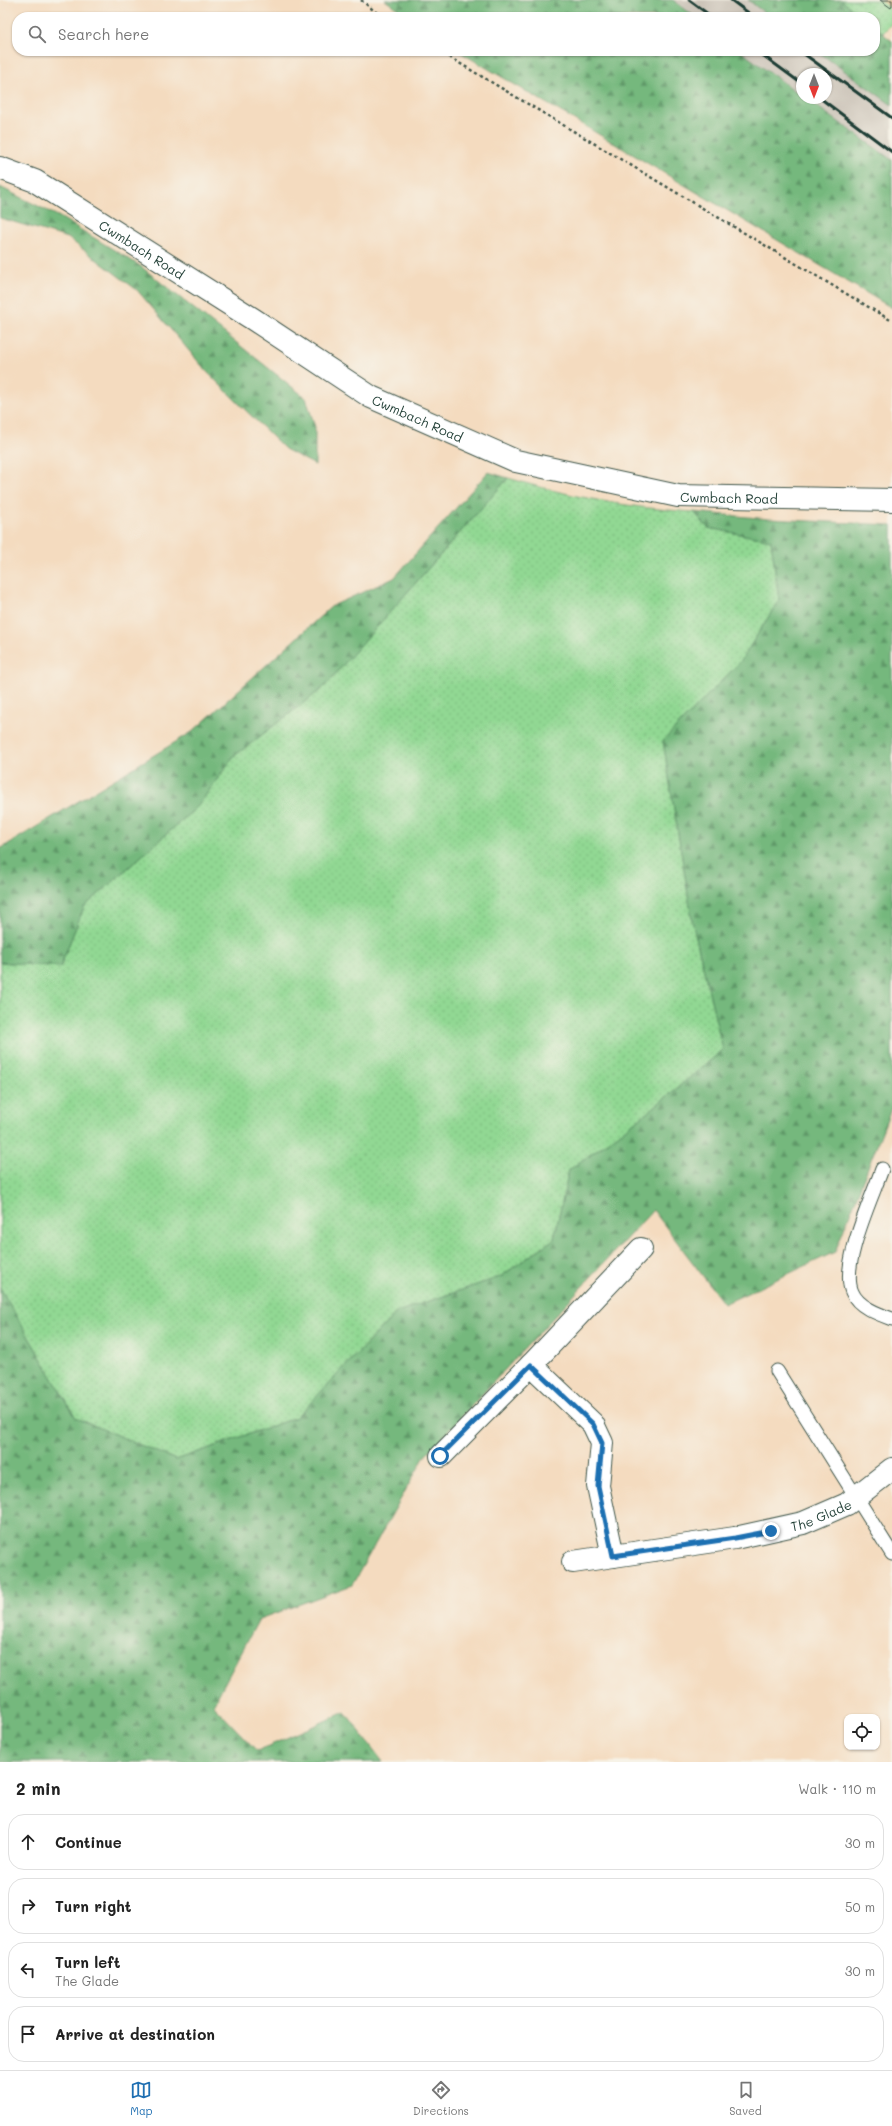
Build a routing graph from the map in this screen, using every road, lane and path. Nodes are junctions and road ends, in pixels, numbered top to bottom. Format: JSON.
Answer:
{"nodes":[{"id":1,"x":361,"y":0,"type":"edge"},
{"id":2,"x":376,"y":12,"type":"edge"},
{"id":3,"x":447,"y":56,"type":"edge"},
{"id":4,"x":0,"y":168,"type":"edge"},
{"id":5,"x":892,"y":321,"type":"edge"},
{"id":6,"x":892,"y":500,"type":"edge"},
{"id":7,"x":882,"y":1169,"type":"dead end"},
{"id":8,"x":641,"y":1249,"type":"dead end"},
{"id":9,"x":892,"y":1319,"type":"edge"},
{"id":10,"x":531,"y":1365,"type":"junction"},
{"id":11,"x":777,"y":1371,"type":"dead end"},
{"id":12,"x":440,"y":1456,"type":"dead end"},
{"id":13,"x":892,"y":1469,"type":"edge"},
{"id":14,"x":856,"y":1497,"type":"junction"},
{"id":15,"x":892,"y":1554,"type":"edge"},
{"id":16,"x":613,"y":1556,"type":"junction"},
{"id":17,"x":573,"y":1562,"type":"dead end"}],
"edges":[{"from":1,"to":2,"type":"path"},
{"from":3,"to":5,"type":"path"},
{"from":4,"to":6,"type":"street","name":"Cwmbach Road"},
{"from":7,"to":9,"type":"lane"},
{"from":8,"to":10,"type":"street"},
{"from":10,"to":12,"type":"street"},
{"from":10,"to":16,"type":"street"},
{"from":11,"to":14,"type":"lane"},
{"from":13,"to":14,"type":"street","name":"The Glade"},
{"from":14,"to":15,"type":"lane"},
{"from":14,"to":16,"type":"street","name":"The Glade"},
{"from":16,"to":17,"type":"street","name":"The Glade"}]}
